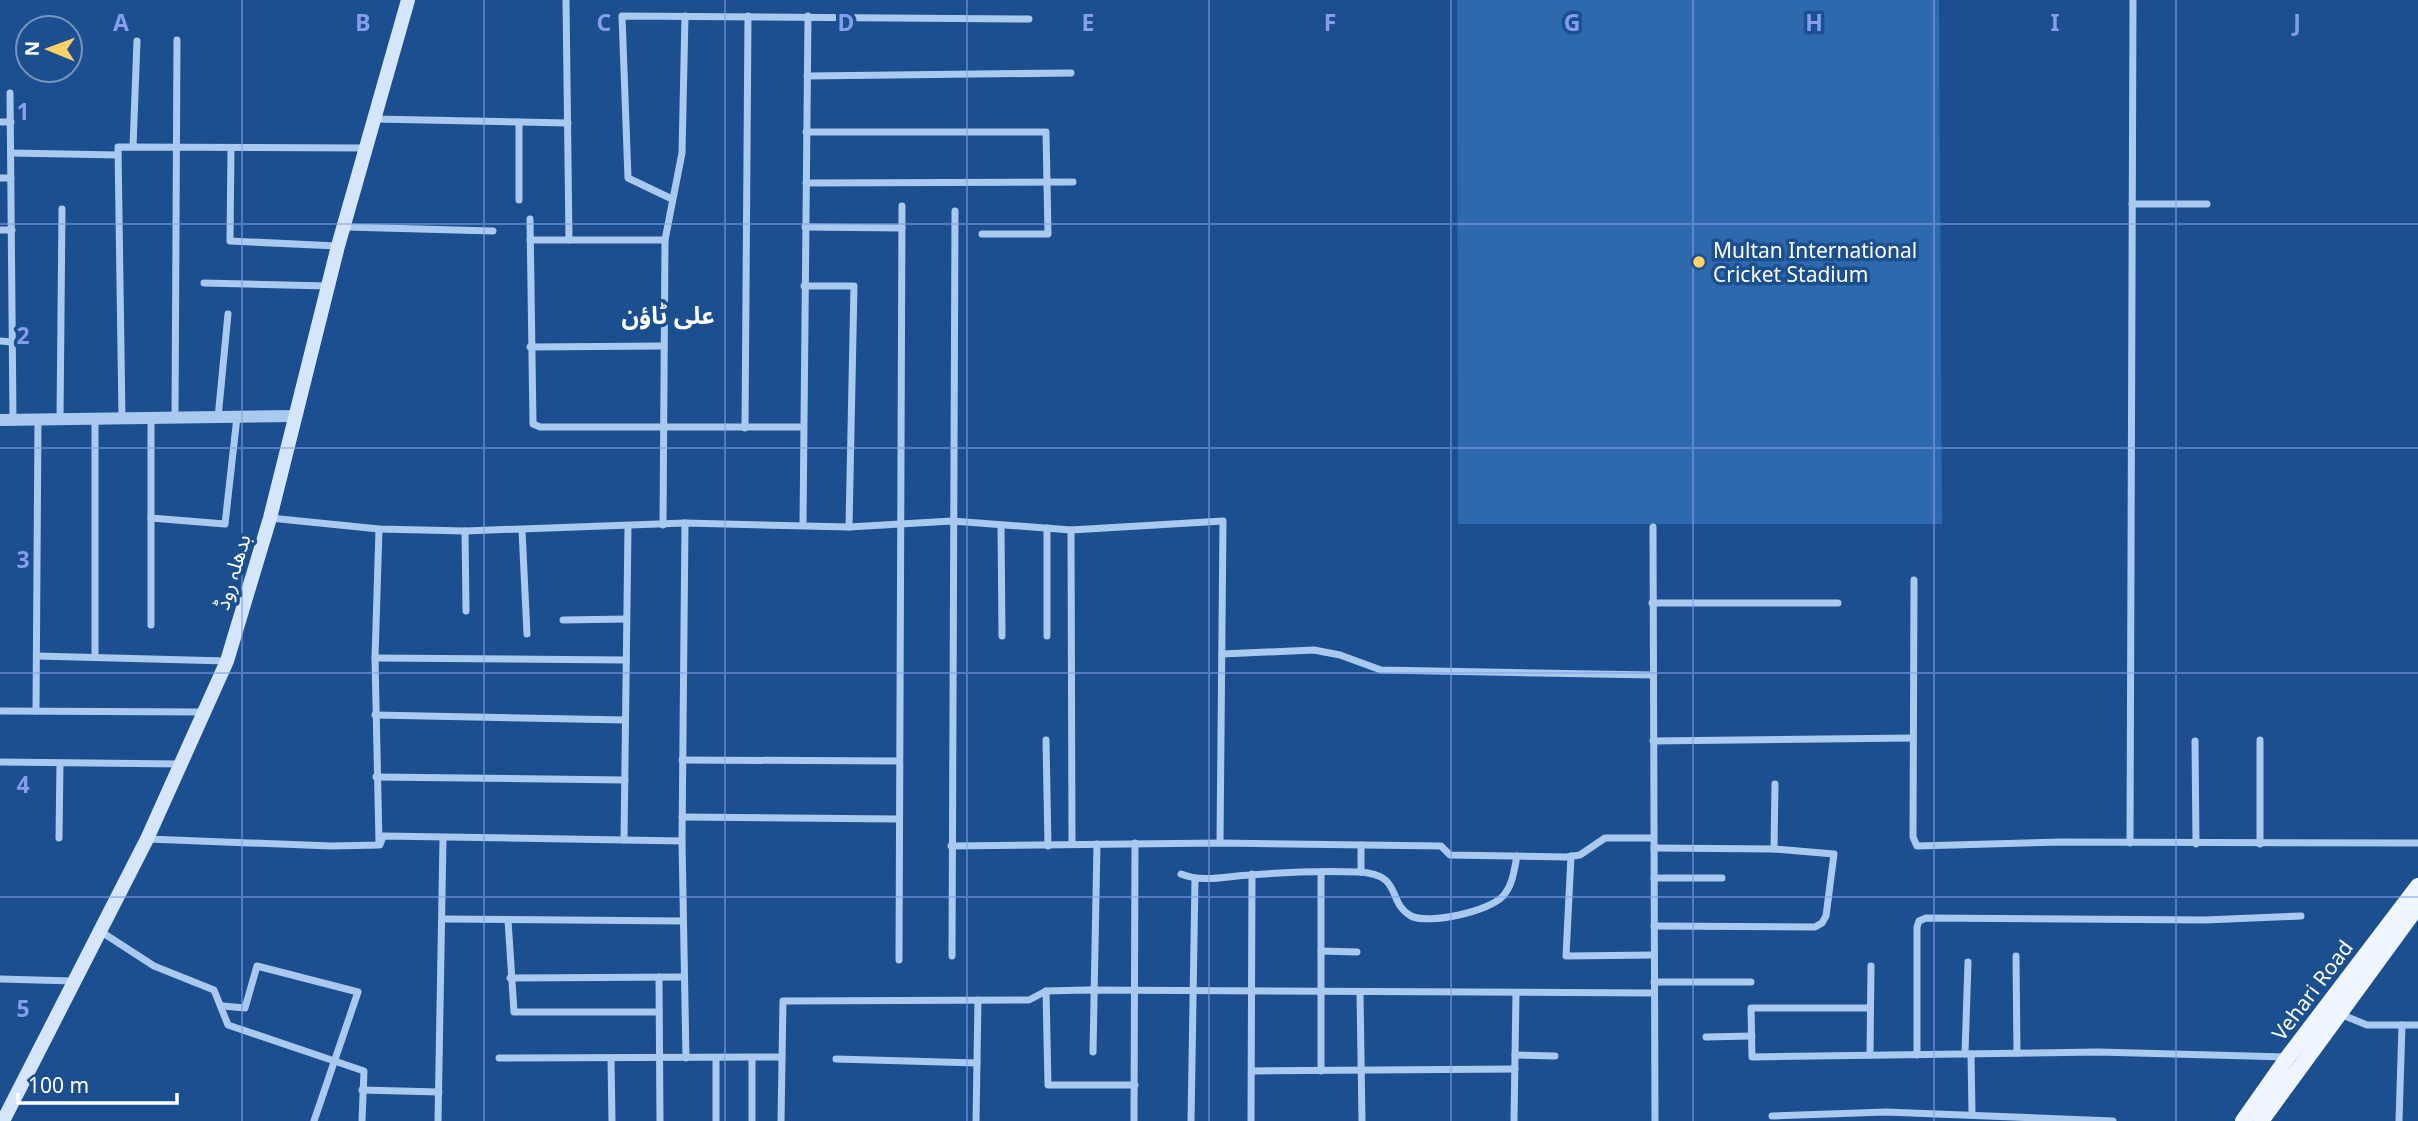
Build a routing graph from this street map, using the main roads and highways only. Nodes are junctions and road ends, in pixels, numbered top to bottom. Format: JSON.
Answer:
{"nodes":[{"id":1,"x":408,"y":0,"type":"edge"},
{"id":2,"x":2418,"y":886,"type":"edge"},
{"id":3,"x":2418,"y":906,"type":"edge"},
{"id":4,"x":2406,"y":922,"type":"edge"},
{"id":5,"x":3,"y":1121,"type":"edge"},
{"id":6,"x":2244,"y":1121,"type":"edge"},
{"id":7,"x":2261,"y":1121,"type":"edge"}],
"edges":[{"from":1,"to":5,"type":"main road","name":"بدھلہ روڈ"},
{"from":2,"to":4,"type":"main road","name":"Vehari Road"},
{"from":3,"to":4,"type":"main road","name":"Vehari Road"},
{"from":4,"to":6,"type":"main road","name":"Vehari Road"},
{"from":4,"to":7,"type":"main road","name":"Vehari Road"}]}
